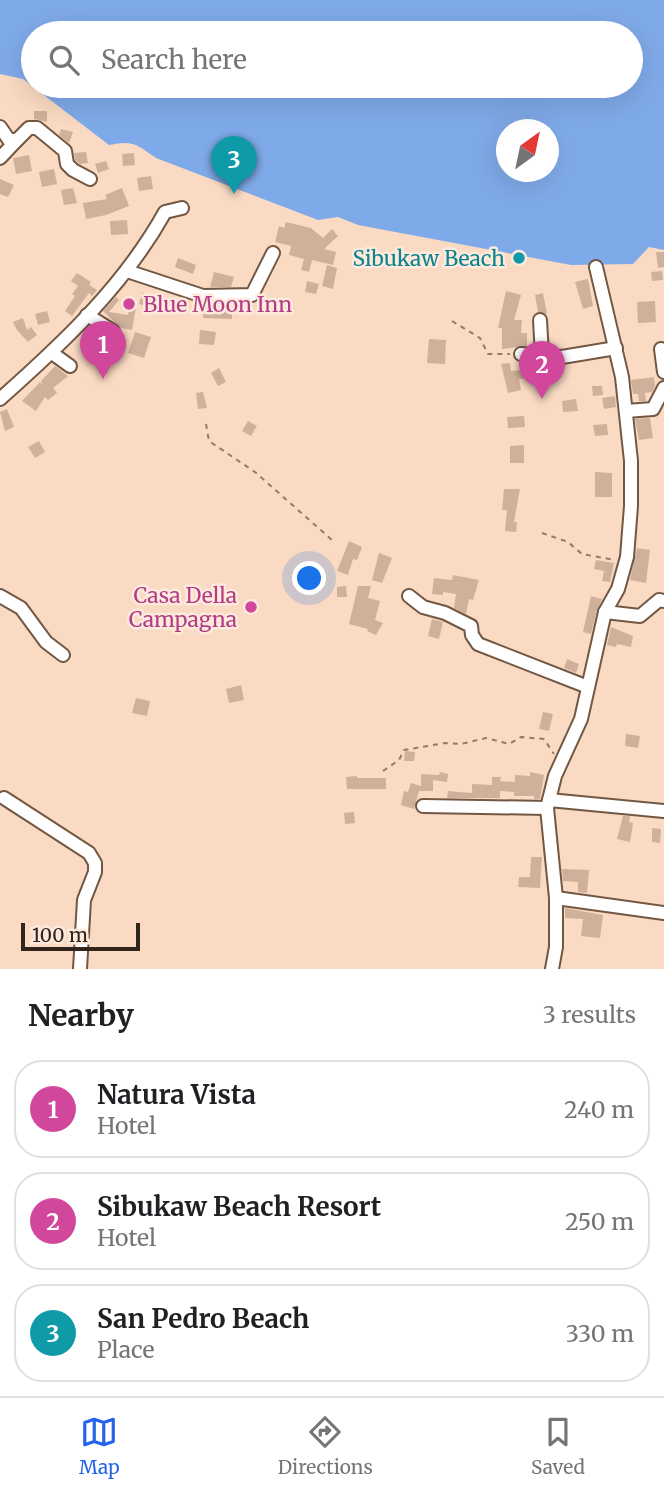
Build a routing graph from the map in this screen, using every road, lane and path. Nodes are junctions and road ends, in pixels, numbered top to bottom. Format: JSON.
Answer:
{"nodes":[{"id":1,"x":0,"y":127,"type":"edge"},
{"id":2,"x":17,"y":140,"type":"junction"},
{"id":3,"x":0,"y":158,"type":"edge"},
{"id":4,"x":90,"y":179,"type":"dead end"},
{"id":5,"x":182,"y":208,"type":"dead end"},
{"id":6,"x":273,"y":253,"type":"dead end"},
{"id":7,"x":596,"y":267,"type":"dead end"},
{"id":8,"x":127,"y":271,"type":"junction"},
{"id":9,"x":87,"y":315,"type":"junction"},
{"id":10,"x":540,"y":320,"type":"dead end"},
{"id":11,"x":452,"y":321,"type":"dead end"},
{"id":12,"x":113,"y":331,"type":"dead end"},
{"id":13,"x":616,"y":348,"type":"junction"},
{"id":14,"x":661,"y":349,"type":"dead end"},
{"id":15,"x":52,"y":353,"type":"junction"},
{"id":16,"x":521,"y":354,"type":"joint"},
{"id":17,"x":542,"y":355,"type":"junction"},
{"id":18,"x":70,"y":366,"type":"dead end"},
{"id":19,"x":664,"y":372,"type":"edge"},
{"id":20,"x":664,"y":388,"type":"edge"},
{"id":21,"x":0,"y":399,"type":"edge"},
{"id":22,"x":626,"y":411,"type":"junction"},
{"id":23,"x":206,"y":424,"type":"dead end"},
{"id":24,"x":542,"y":533,"type":"dead end"},
{"id":25,"x":332,"y":540,"type":"dead end"},
{"id":26,"x":625,"y":562,"type":"junction"},
{"id":27,"x":0,"y":596,"type":"edge"},
{"id":28,"x":409,"y":596,"type":"dead end"},
{"id":29,"x":662,"y":596,"type":"edge"},
{"id":30,"x":605,"y":612,"type":"junction"},
{"id":31,"x":63,"y":655,"type":"dead end"},
{"id":32,"x":588,"y":687,"type":"junction"},
{"id":33,"x":560,"y":764,"type":"junction"},
{"id":34,"x":383,"y":771,"type":"dead end"},
{"id":35,"x":4,"y":798,"type":"dead end"},
{"id":36,"x":548,"y":804,"type":"junction"},
{"id":37,"x":423,"y":806,"type":"dead end"},
{"id":38,"x":664,"y":811,"type":"edge"},
{"id":39,"x":556,"y":898,"type":"junction"},
{"id":40,"x":664,"y":913,"type":"edge"},
{"id":41,"x":80,"y":969,"type":"edge"},
{"id":42,"x":552,"y":969,"type":"edge"}],
"edges":[{"from":1,"to":2,"type":"street"},
{"from":2,"to":3,"type":"street"},
{"from":2,"to":4,"type":"street"},
{"from":5,"to":8,"type":"street"},
{"from":6,"to":8,"type":"street"},
{"from":7,"to":13,"type":"street"},
{"from":8,"to":9,"type":"street"},
{"from":9,"to":12,"type":"street"},
{"from":9,"to":15,"type":"street"},
{"from":10,"to":17,"type":"street"},
{"from":11,"to":16,"type":"path"},
{"from":13,"to":17,"type":"street"},
{"from":13,"to":22,"type":"street"},
{"from":14,"to":19,"type":"street"},
{"from":15,"to":18,"type":"street"},
{"from":15,"to":21,"type":"street"},
{"from":16,"to":17,"type":"street"},
{"from":20,"to":22,"type":"street"},
{"from":22,"to":26,"type":"street"},
{"from":23,"to":25,"type":"path"},
{"from":24,"to":26,"type":"path"},
{"from":26,"to":30,"type":"street"},
{"from":27,"to":31,"type":"street"},
{"from":28,"to":32,"type":"street"},
{"from":29,"to":30,"type":"street"},
{"from":30,"to":32,"type":"street"},
{"from":32,"to":33,"type":"street"},
{"from":33,"to":34,"type":"path"},
{"from":33,"to":36,"type":"street"},
{"from":35,"to":41,"type":"street"},
{"from":36,"to":37,"type":"street"},
{"from":36,"to":38,"type":"street"},
{"from":36,"to":39,"type":"street"},
{"from":39,"to":40,"type":"street"},
{"from":39,"to":42,"type":"street"}]}
